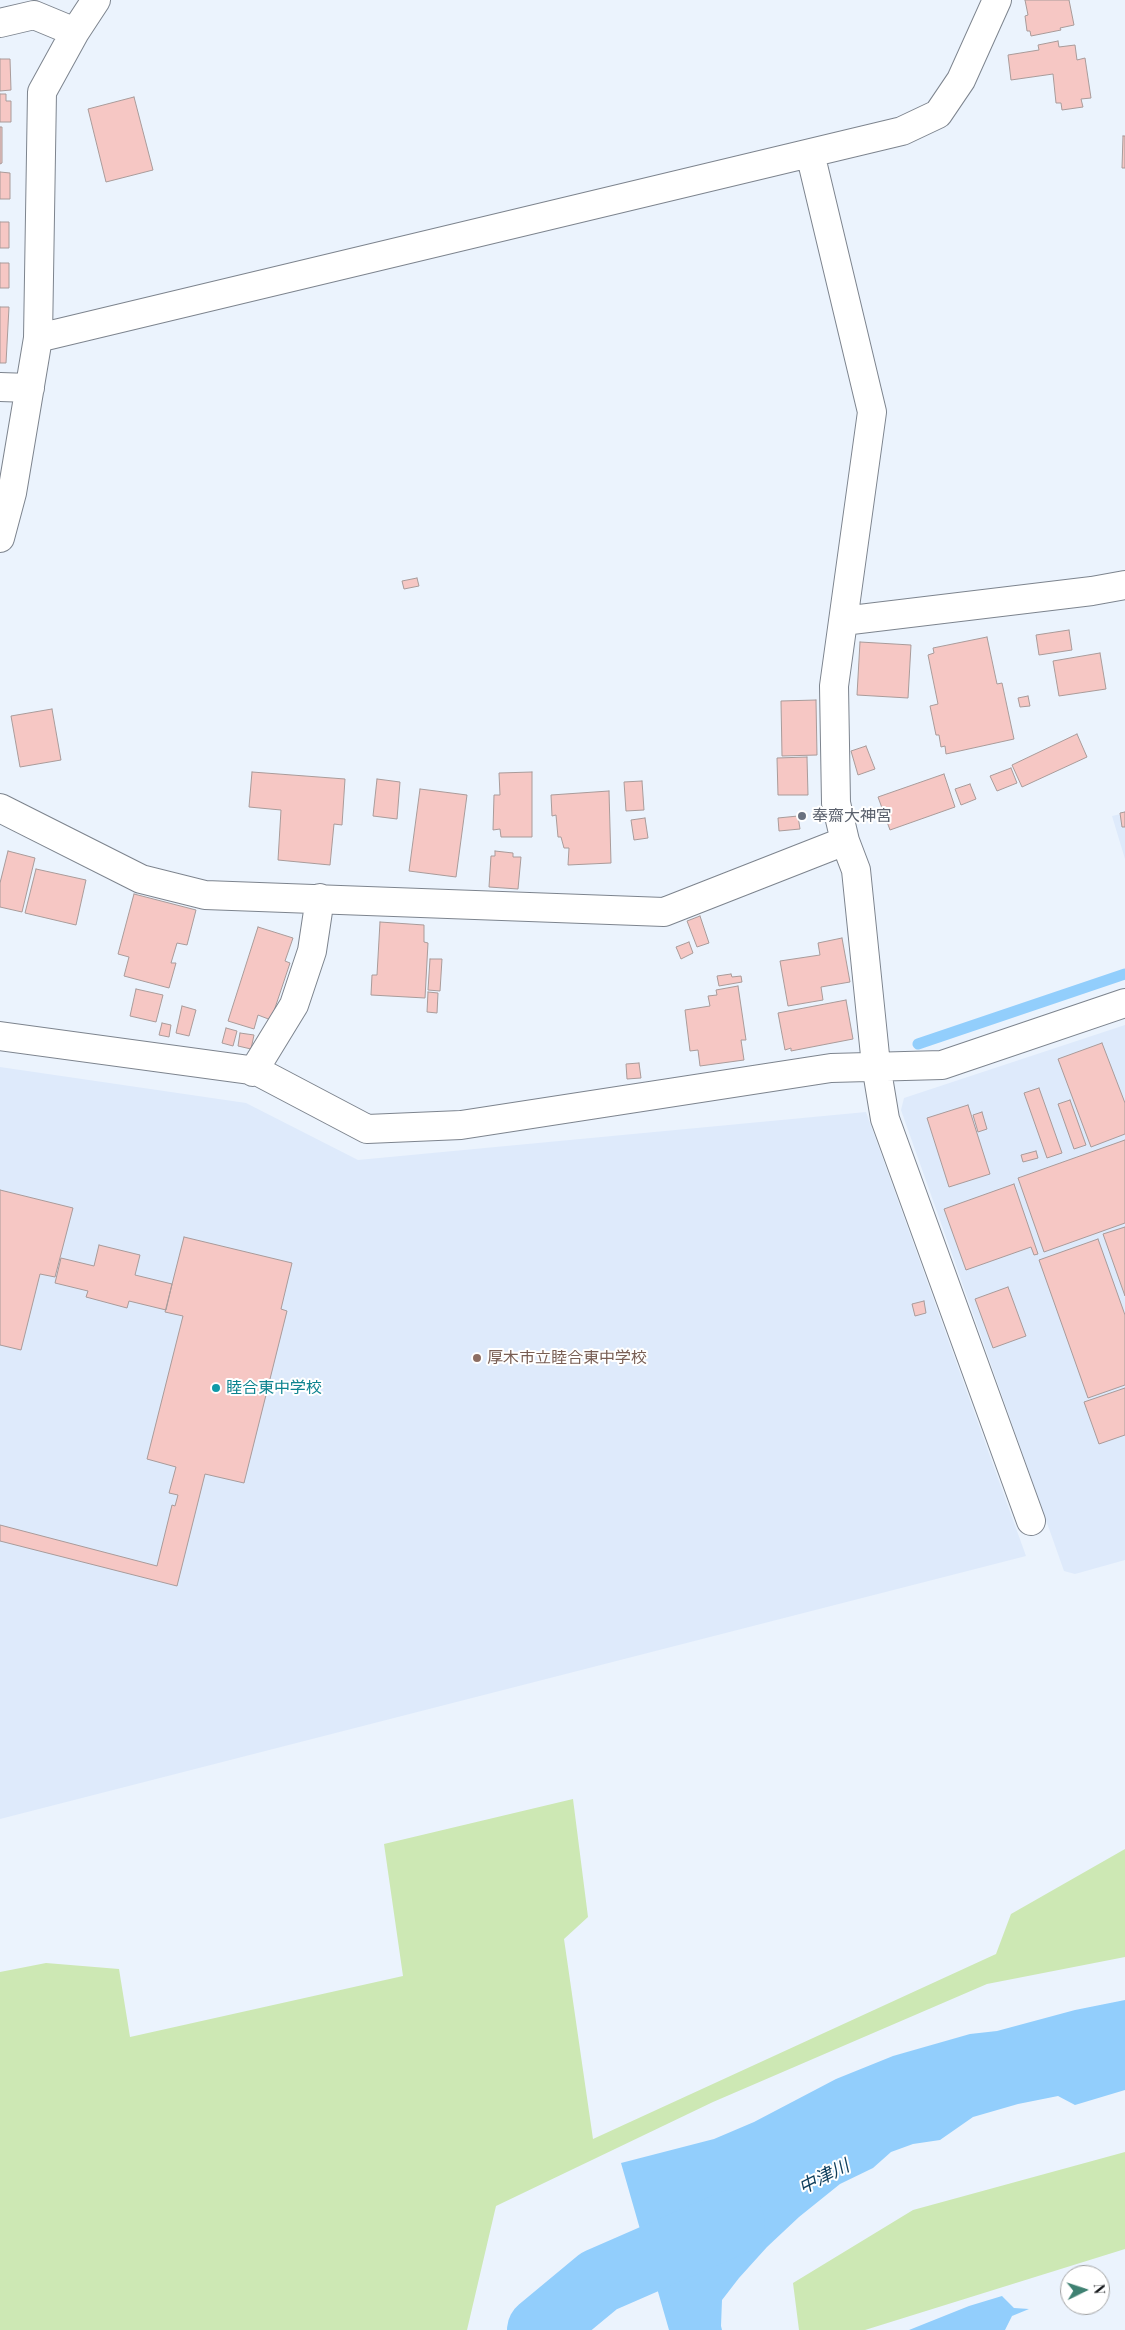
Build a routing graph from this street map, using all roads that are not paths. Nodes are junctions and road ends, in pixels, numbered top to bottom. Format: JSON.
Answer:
{"nodes":[{"id":1,"x":96,"y":0,"type":"edge"},
{"id":2,"x":998,"y":0,"type":"edge"},
{"id":3,"x":0,"y":23,"type":"edge"},
{"id":4,"x":75,"y":32,"type":"junction"},
{"id":5,"x":810,"y":153,"type":"junction"},
{"id":6,"x":38,"y":338,"type":"junction"},
{"id":7,"x":0,"y":387,"type":"edge"},
{"id":8,"x":30,"y":388,"type":"junction"},
{"id":9,"x":0,"y":538,"type":"edge"},
{"id":10,"x":1125,"y":585,"type":"edge"},
{"id":11,"x":843,"y":622,"type":"junction"},
{"id":12,"x":0,"y":808,"type":"edge"},
{"id":13,"x":844,"y":841,"type":"junction"},
{"id":14,"x":320,"y":898,"type":"junction"},
{"id":15,"x":1125,"y":1003,"type":"edge"},
{"id":16,"x":0,"y":1036,"type":"edge"},
{"id":17,"x":876,"y":1066,"type":"junction"},
{"id":18,"x":253,"y":1072,"type":"junction"},
{"id":19,"x":1031,"y":1520,"type":"dead end"}],
"edges":[{"from":1,"to":4,"type":"street"},
{"from":2,"to":5,"type":"street"},
{"from":3,"to":4,"type":"street"},
{"from":4,"to":6,"type":"street"},
{"from":5,"to":6,"type":"street"},
{"from":5,"to":11,"type":"street"},
{"from":6,"to":8,"type":"street"},
{"from":7,"to":8,"type":"street"},
{"from":8,"to":9,"type":"street"},
{"from":10,"to":11,"type":"street"},
{"from":11,"to":13,"type":"street"},
{"from":12,"to":14,"type":"street"},
{"from":13,"to":14,"type":"street"},
{"from":13,"to":17,"type":"street"},
{"from":14,"to":18,"type":"street"},
{"from":15,"to":17,"type":"street"},
{"from":16,"to":18,"type":"street"},
{"from":17,"to":18,"type":"street"},
{"from":17,"to":19,"type":"street"}]}
